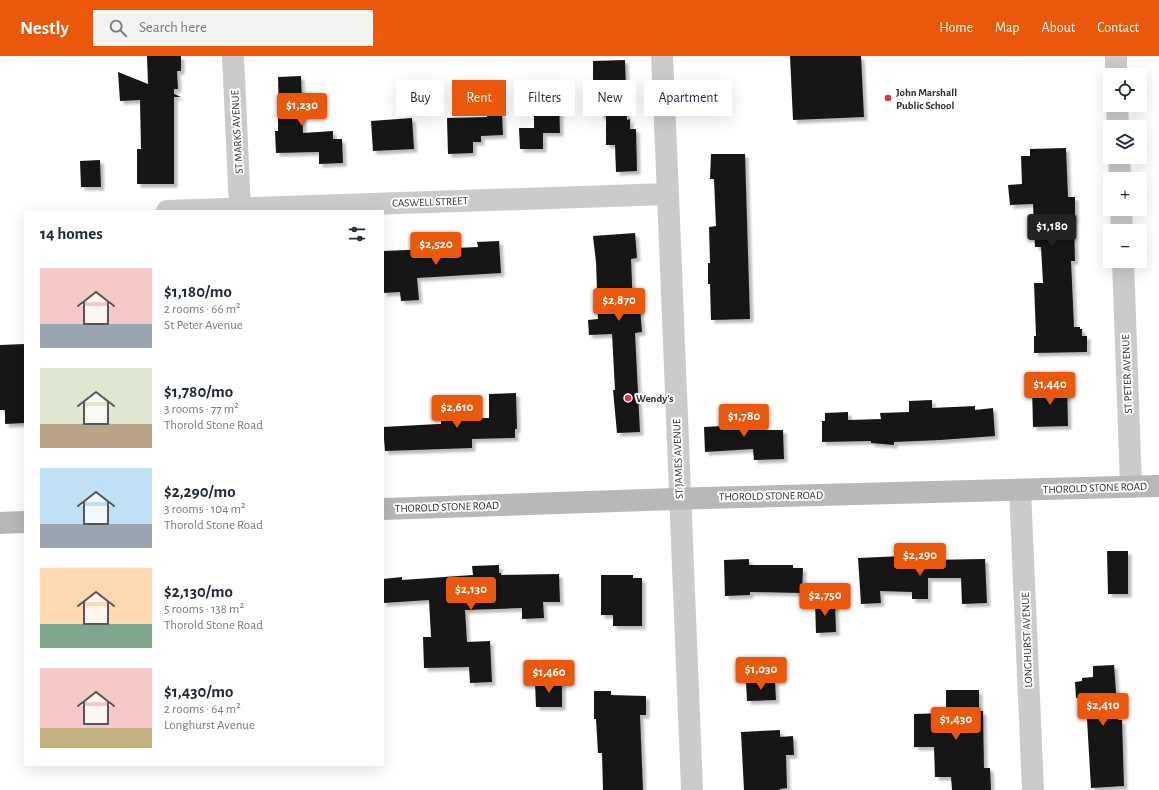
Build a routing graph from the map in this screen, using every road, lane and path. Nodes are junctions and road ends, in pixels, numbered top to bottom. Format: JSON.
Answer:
{"nodes":[{"id":1,"x":233,"y":56,"type":"edge"},
{"id":2,"x":662,"y":56,"type":"edge"},
{"id":3,"x":1116,"y":56,"type":"edge"},
{"id":4,"x":1116,"y":68,"type":"edge"},
{"id":5,"x":668,"y":194,"type":"junction"},
{"id":6,"x":240,"y":208,"type":"junction"},
{"id":7,"x":191,"y":210,"type":"edge"},
{"id":8,"x":1123,"y":268,"type":"edge"},
{"id":9,"x":1159,"y":486,"type":"edge"},
{"id":10,"x":1131,"y":487,"type":"junction"},
{"id":11,"x":1020,"y":490,"type":"junction"},
{"id":12,"x":680,"y":499,"type":"junction"},
{"id":13,"x":384,"y":509,"type":"edge"},
{"id":14,"x":24,"y":522,"type":"edge"},
{"id":15,"x":0,"y":523,"type":"edge"},
{"id":16,"x":692,"y":790,"type":"edge"},
{"id":17,"x":1033,"y":790,"type":"edge"}],
"edges":[{"from":1,"to":6,"type":"street","name":"ST MARKS AVENUE"},
{"from":2,"to":5,"type":"street","name":"ST JAMES AVENUE"},
{"from":3,"to":4,"type":"street"},
{"from":5,"to":6,"type":"street","name":"CASWELL STREET"},
{"from":5,"to":12,"type":"street","name":"ST JAMES AVENUE"},
{"from":6,"to":7,"type":"street","name":"CASWELL STREET"},
{"from":8,"to":10,"type":"street","name":"ST PETER AVENUE"},
{"from":9,"to":10,"type":"main road","name":"THOROLD STONE ROAD"},
{"from":10,"to":11,"type":"main road","name":"THOROLD STONE ROAD"},
{"from":11,"to":12,"type":"main road","name":"THOROLD STONE ROAD"},
{"from":11,"to":17,"type":"street","name":"LONGHURST AVENUE"},
{"from":12,"to":13,"type":"main road","name":"THOROLD STONE ROAD"},
{"from":12,"to":16,"type":"street","name":"ST JAMES AVENUE"},
{"from":14,"to":15,"type":"main road"}]}
